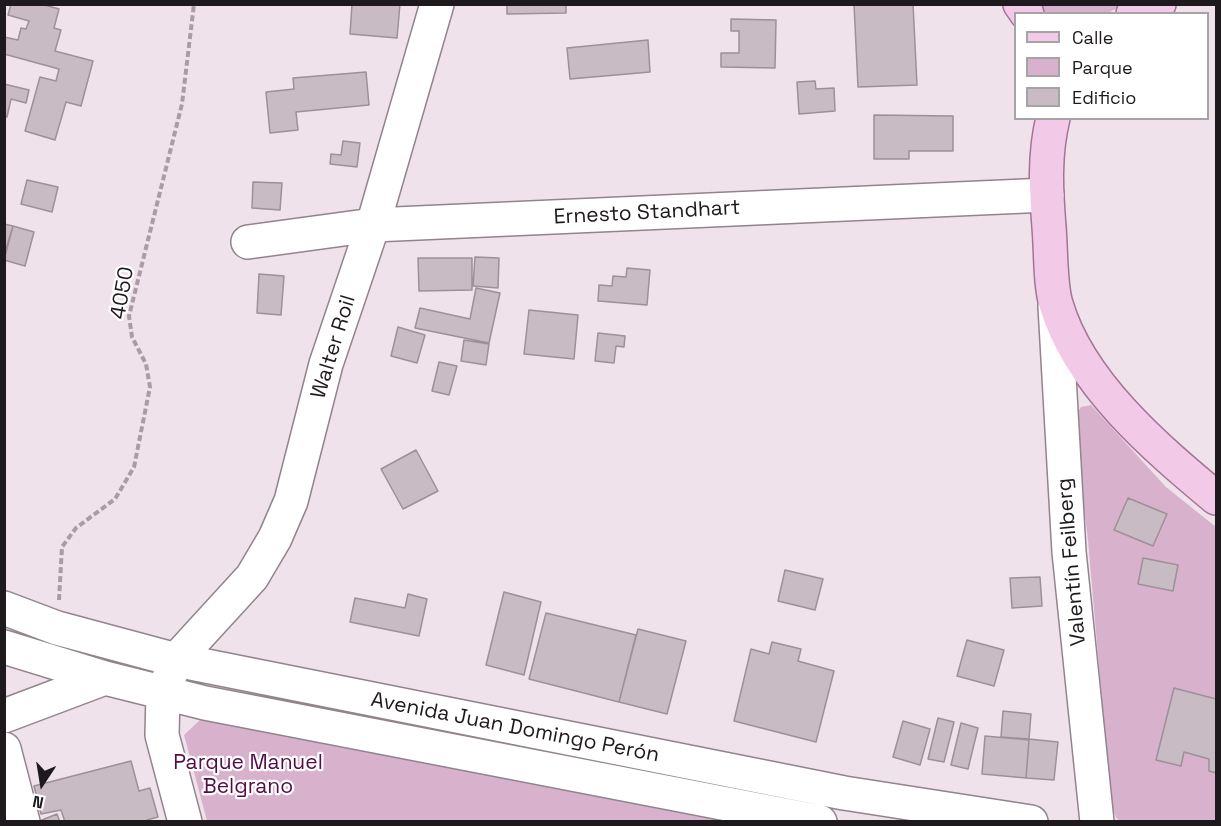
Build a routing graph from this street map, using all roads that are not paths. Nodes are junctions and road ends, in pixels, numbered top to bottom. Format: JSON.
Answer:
{"nodes":[{"id":1,"x":437,"y":4,"type":"edge"},
{"id":2,"x":1159,"y":4,"type":"edge"},
{"id":3,"x":1138,"y":12,"type":"edge"},
{"id":4,"x":1047,"y":129,"type":"edge"},
{"id":5,"x":1047,"y":195,"type":"junction"},
{"id":6,"x":373,"y":225,"type":"junction"},
{"id":7,"x":248,"y":242,"type":"dead end"},
{"id":8,"x":1055,"y":302,"type":"junction"},
{"id":9,"x":1216,"y":498,"type":"edge"},
{"id":10,"x":4,"y":608,"type":"edge"},
{"id":11,"x":4,"y":646,"type":"edge"},
{"id":12,"x":176,"y":660,"type":"junction"},
{"id":13,"x":105,"y":678,"type":"junction"},
{"id":14,"x":164,"y":693,"type":"junction"},
{"id":15,"x":4,"y":716,"type":"edge"},
{"id":16,"x":4,"y":749,"type":"edge"},
{"id":17,"x":23,"y":822,"type":"edge"},
{"id":18,"x":185,"y":822,"type":"edge"},
{"id":19,"x":820,"y":822,"type":"edge"},
{"id":20,"x":1031,"y":822,"type":"edge"},
{"id":21,"x":1097,"y":822,"type":"edge"}],
"edges":[{"from":1,"to":6,"type":"street","name":"Walter Roil"},
{"from":2,"to":3,"type":"main road"},
{"from":4,"to":5,"type":"main road"},
{"from":5,"to":6,"type":"street","name":"Ernesto Standhart"},
{"from":5,"to":8,"type":"main road"},
{"from":6,"to":7,"type":"street","name":"Ernesto Standhart"},
{"from":6,"to":12,"type":"street","name":"Walter Roil"},
{"from":8,"to":9,"type":"main road"},
{"from":8,"to":21,"type":"street","name":"Valentín Feilberg"},
{"from":10,"to":12,"type":"street","name":"Avenida Juan Domingo Perón"},
{"from":11,"to":13,"type":"street","name":"Avenida Juan Domingo Perón"},
{"from":12,"to":14,"type":"street"},
{"from":12,"to":20,"type":"street","name":"Avenida Juan Domingo Perón"},
{"from":13,"to":14,"type":"street","name":"Avenida Juan Domingo Perón"},
{"from":13,"to":15,"type":"street"},
{"from":14,"to":18,"type":"street"},
{"from":14,"to":19,"type":"street","name":"Avenida Juan Domingo Perón"},
{"from":16,"to":17,"type":"street"}]}
